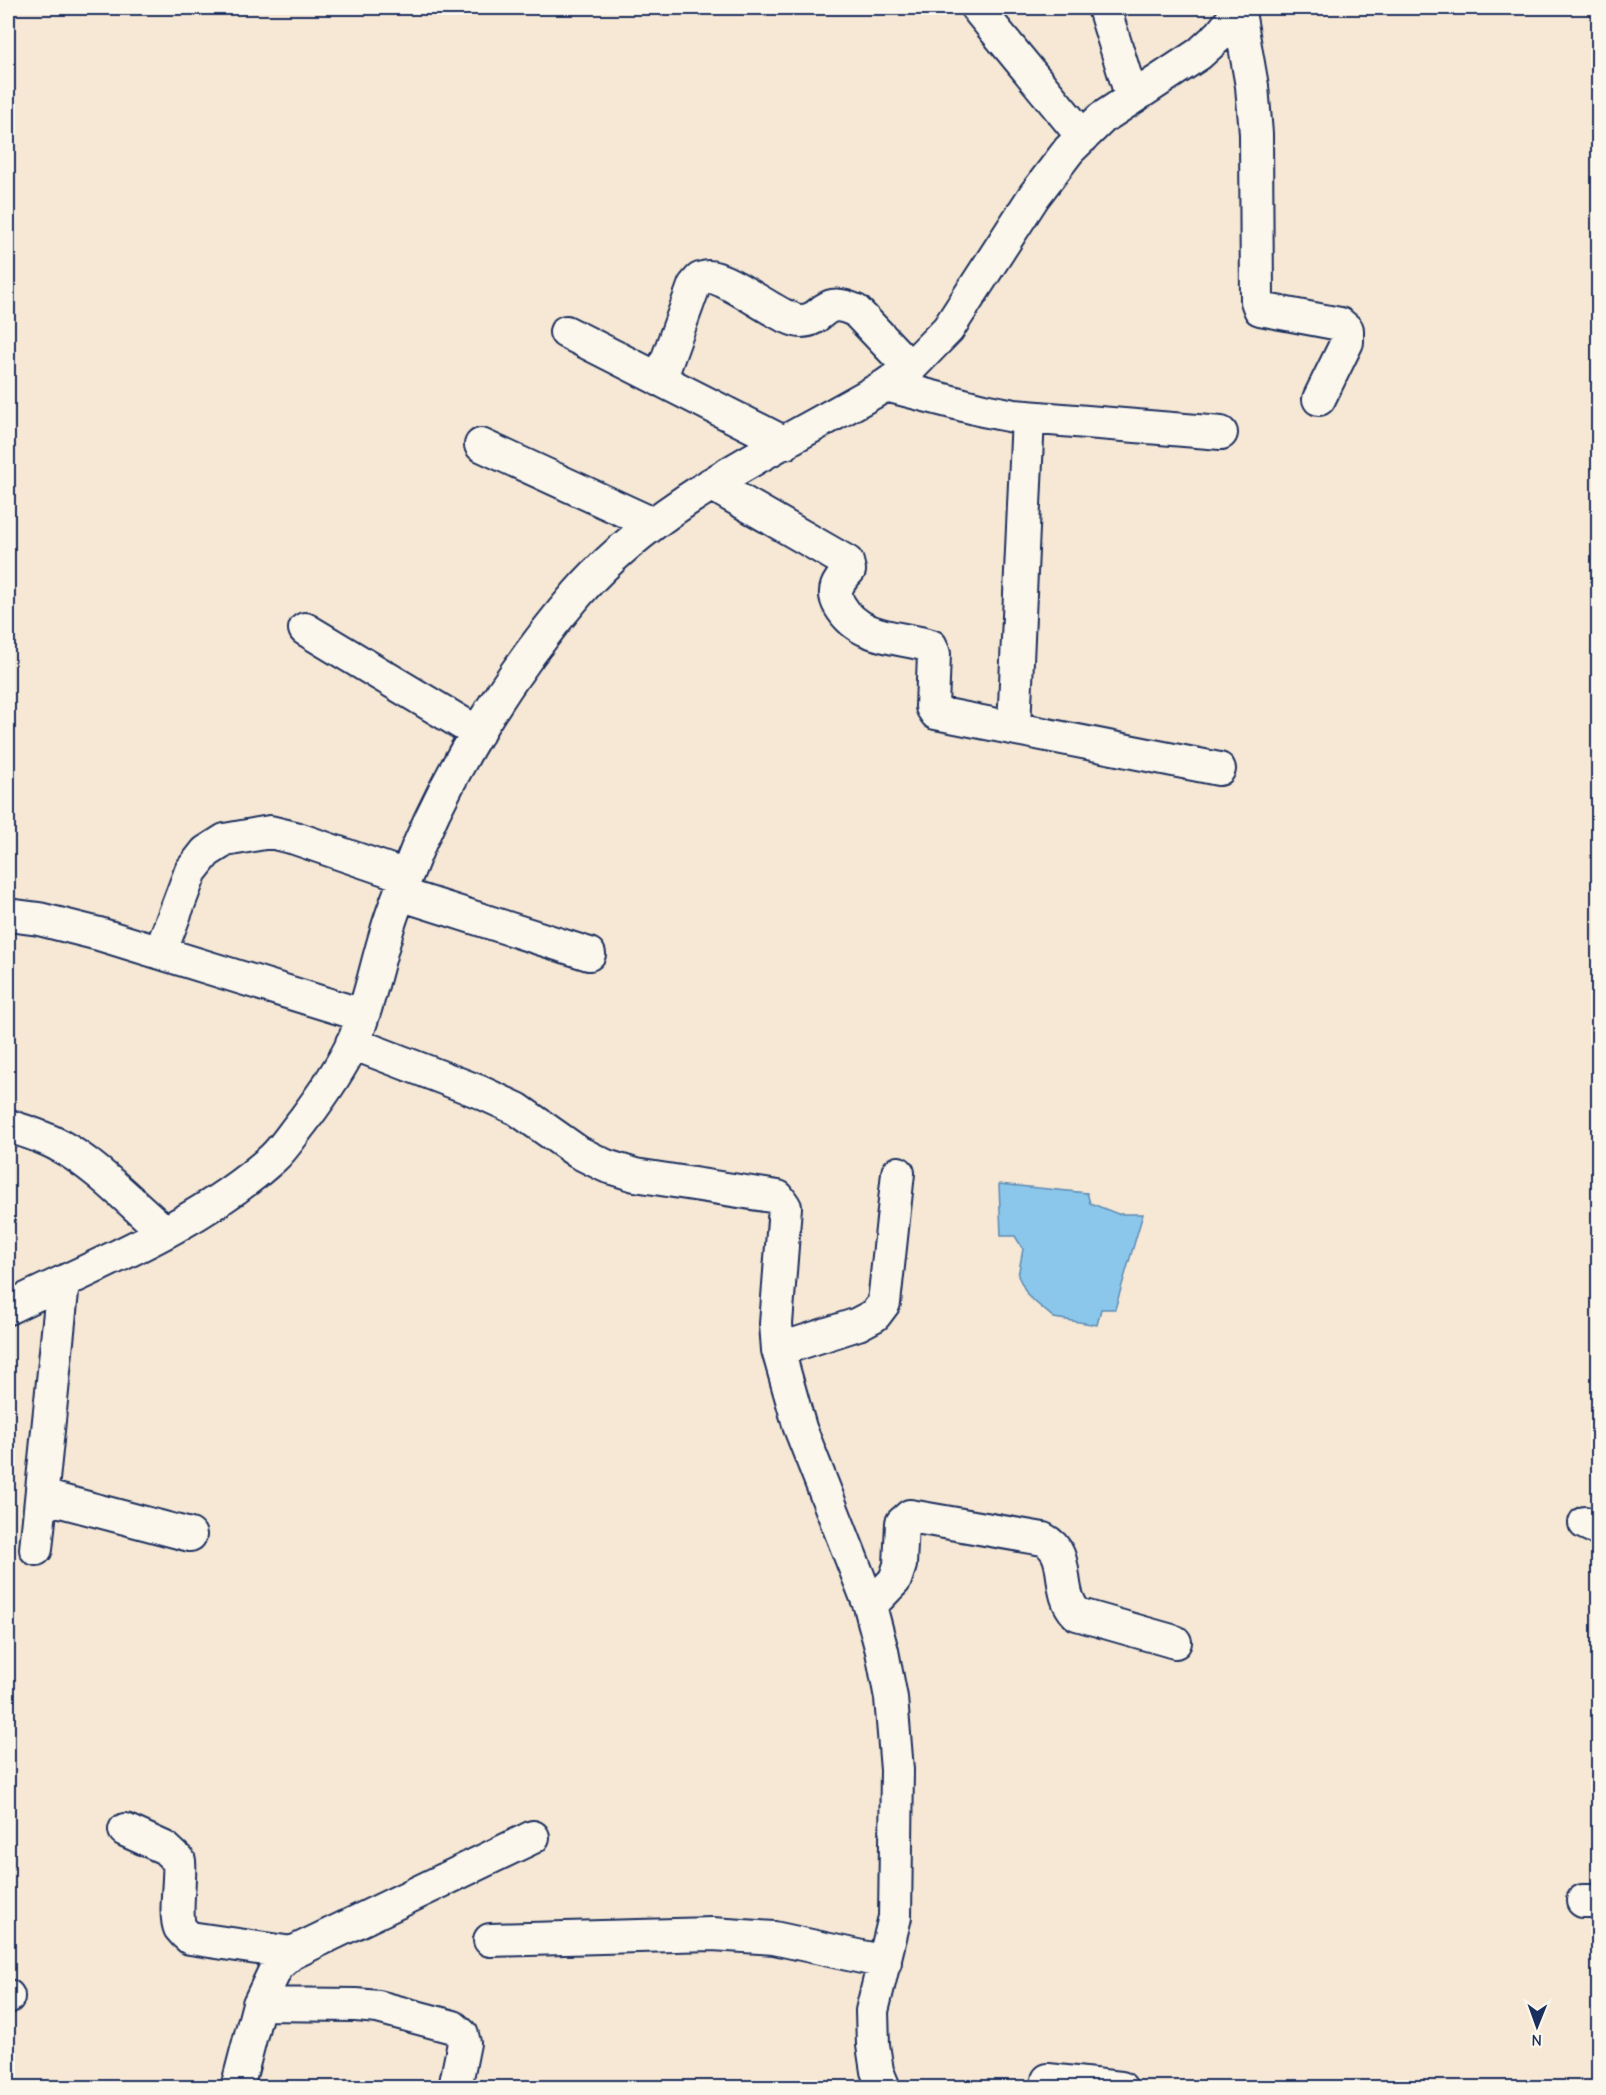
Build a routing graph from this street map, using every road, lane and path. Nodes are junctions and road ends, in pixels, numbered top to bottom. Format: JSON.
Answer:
{"nodes":[{"id":1,"x":977,"y":8,"type":"edge"},
{"id":2,"x":1104,"y":8,"type":"edge"},
{"id":3,"x":1240,"y":10,"type":"edge"},
{"id":4,"x":1132,"y":98,"type":"junction"},
{"id":5,"x":1083,"y":137,"type":"junction"},
{"id":6,"x":566,"y":332,"type":"dead end"},
{"id":7,"x":898,"y":377,"type":"junction"},
{"id":8,"x":660,"y":380,"type":"junction"},
{"id":9,"x":1319,"y":399,"type":"dead end"},
{"id":10,"x":1028,"y":417,"type":"junction"},
{"id":11,"x":1221,"y":433,"type":"dead end"},
{"id":12,"x":785,"y":443,"type":"junction"},
{"id":13,"x":481,"y":445,"type":"dead end"},
{"id":14,"x":711,"y":484,"type":"junction"},
{"id":15,"x":653,"y":524,"type":"junction"},
{"id":16,"x":305,"y":629,"type":"dead end"},
{"id":17,"x":1014,"y":728,"type":"junction"},
{"id":18,"x":478,"y":733,"type":"junction"},
{"id":19,"x":1219,"y":769,"type":"dead end"},
{"id":20,"x":403,"y":885,"type":"junction"},
{"id":21,"x":8,"y":915,"type":"edge"},
{"id":22,"x":160,"y":953,"type":"junction"},
{"id":23,"x":589,"y":954,"type":"dead end"},
{"id":24,"x":357,"y":1029,"type":"junction"},
{"id":25,"x":8,"y":1126,"type":"edge"},
{"id":26,"x":898,"y":1173,"type":"dead end"},
{"id":27,"x":165,"y":1232,"type":"junction"},
{"id":28,"x":63,"y":1282,"type":"junction"},
{"id":29,"x":8,"y":1308,"type":"edge"},
{"id":30,"x":778,"y":1350,"type":"junction"},
{"id":31,"x":42,"y":1496,"type":"junction"},
{"id":32,"x":189,"y":1535,"type":"dead end"},
{"id":33,"x":36,"y":1549,"type":"dead end"},
{"id":34,"x":870,"y":1606,"type":"junction"},
{"id":35,"x":1175,"y":1642,"type":"dead end"},
{"id":36,"x":124,"y":1830,"type":"dead end"},
{"id":37,"x":533,"y":1837,"type":"dead end"},
{"id":38,"x":490,"y":1940,"type":"dead end"},
{"id":39,"x":292,"y":1953,"type":"junction"},
{"id":40,"x":885,"y":1962,"type":"junction"},
{"id":41,"x":259,"y":2004,"type":"junction"},
{"id":42,"x":1048,"y":2080,"type":"dead end"},
{"id":43,"x":237,"y":2088,"type":"edge"},
{"id":44,"x":455,"y":2088,"type":"edge"},
{"id":45,"x":884,"y":2088,"type":"edge"},
{"id":46,"x":1121,"y":2088,"type":"edge"}],
"edges":[{"from":1,"to":5,"type":"street"},
{"from":2,"to":4,"type":"street"},
{"from":3,"to":4,"type":"street"},
{"from":3,"to":9,"type":"street"},
{"from":4,"to":5,"type":"street"},
{"from":5,"to":7,"type":"street"},
{"from":6,"to":8,"type":"street"},
{"from":7,"to":8,"type":"street"},
{"from":7,"to":10,"type":"street"},
{"from":7,"to":12,"type":"street"},
{"from":8,"to":12,"type":"street"},
{"from":10,"to":11,"type":"street"},
{"from":10,"to":17,"type":"street"},
{"from":12,"to":14,"type":"street"},
{"from":13,"to":15,"type":"street"},
{"from":14,"to":15,"type":"street"},
{"from":14,"to":17,"type":"street"},
{"from":15,"to":18,"type":"street"},
{"from":16,"to":18,"type":"street"},
{"from":17,"to":19,"type":"street"},
{"from":18,"to":20,"type":"street"},
{"from":20,"to":22,"type":"street"},
{"from":20,"to":23,"type":"street"},
{"from":20,"to":24,"type":"street"},
{"from":21,"to":22,"type":"street"},
{"from":22,"to":24,"type":"street"},
{"from":24,"to":27,"type":"street"},
{"from":24,"to":30,"type":"street"},
{"from":25,"to":27,"type":"street"},
{"from":26,"to":30,"type":"street"},
{"from":27,"to":28,"type":"street"},
{"from":28,"to":29,"type":"street"},
{"from":28,"to":31,"type":"street"},
{"from":30,"to":34,"type":"street"},
{"from":31,"to":32,"type":"street"},
{"from":31,"to":33,"type":"street"},
{"from":34,"to":35,"type":"street"},
{"from":34,"to":40,"type":"street"},
{"from":36,"to":39,"type":"street"},
{"from":37,"to":39,"type":"street"},
{"from":38,"to":40,"type":"street"},
{"from":39,"to":41,"type":"street"},
{"from":40,"to":45,"type":"street"},
{"from":41,"to":43,"type":"street"},
{"from":41,"to":44,"type":"street"},
{"from":42,"to":46,"type":"street"}]}
